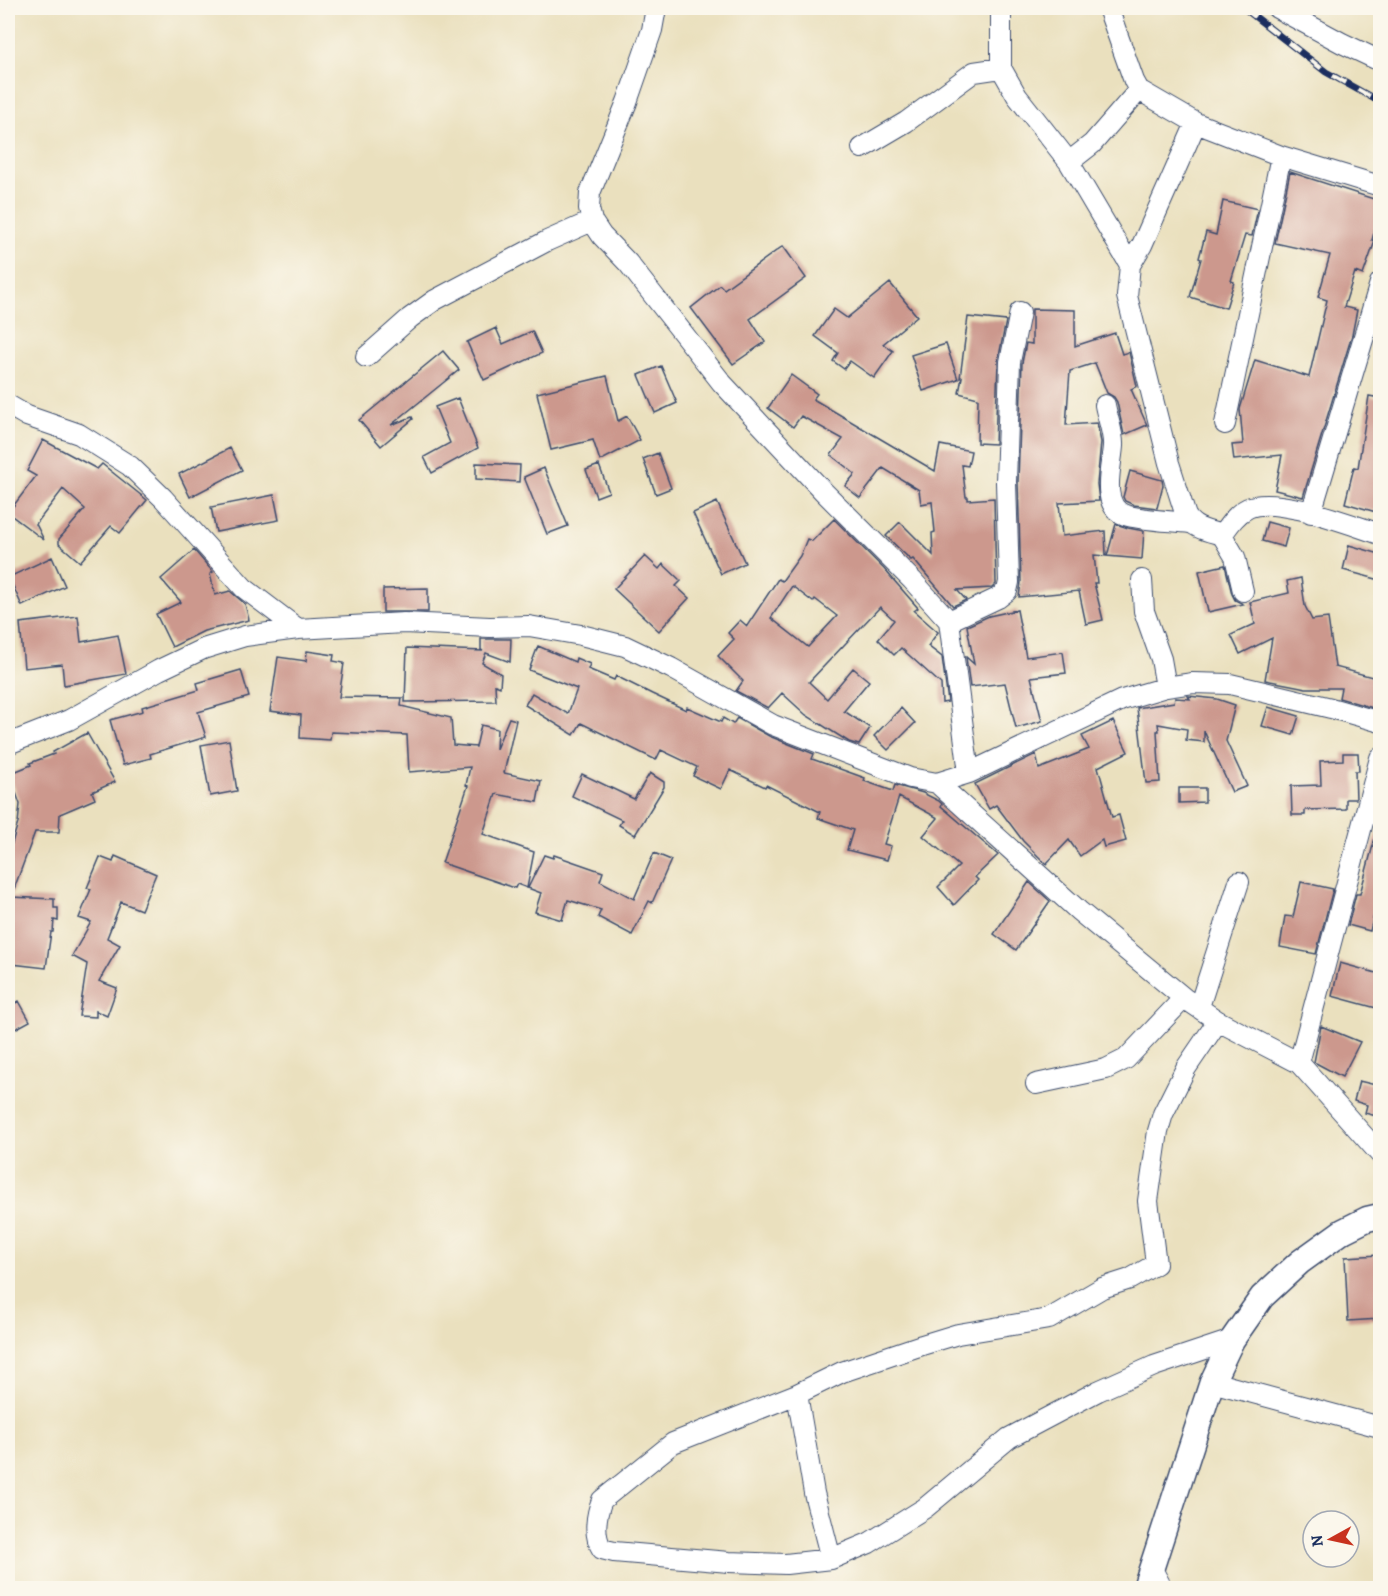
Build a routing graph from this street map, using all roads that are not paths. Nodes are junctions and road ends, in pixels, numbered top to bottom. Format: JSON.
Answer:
{"nodes":[{"id":1,"x":656,"y":8,"type":"edge"},
{"id":2,"x":1001,"y":8,"type":"edge"},
{"id":3,"x":1107,"y":8,"type":"edge"},
{"id":4,"x":1277,"y":8,"type":"edge"},
{"id":5,"x":1380,"y":61,"type":"edge"},
{"id":6,"x":1001,"y":68,"type":"junction"},
{"id":7,"x":1139,"y":90,"type":"junction"},
{"id":8,"x":1196,"y":123,"type":"junction"},
{"id":9,"x":862,"y":148,"type":"dead end"},
{"id":10,"x":1281,"y":156,"type":"junction"},
{"id":11,"x":1069,"y":162,"type":"junction"},
{"id":12,"x":1380,"y":186,"type":"edge"},
{"id":13,"x":592,"y":221,"type":"junction"},
{"id":14,"x":1130,"y":264,"type":"junction"},
{"id":15,"x":1380,"y":283,"type":"edge"},
{"id":16,"x":1020,"y":312,"type":"dead end"},
{"id":17,"x":366,"y":357,"type":"dead end"},
{"id":18,"x":8,"y":405,"type":"edge"},
{"id":19,"x":1105,"y":405,"type":"dead end"},
{"id":20,"x":17,"y":418,"type":"edge"},
{"id":21,"x":1225,"y":423,"type":"dead end"},
{"id":22,"x":1311,"y":513,"type":"junction"},
{"id":23,"x":1190,"y":523,"type":"junction"},
{"id":24,"x":1380,"y":534,"type":"edge"},
{"id":25,"x":1222,"y":535,"type":"junction"},
{"id":26,"x":1142,"y":580,"type":"dead end"},
{"id":27,"x":1243,"y":591,"type":"dead end"},
{"id":28,"x":949,"y":621,"type":"junction"},
{"id":29,"x":298,"y":629,"type":"junction"},
{"id":30,"x":1166,"y":687,"type":"junction"},
{"id":31,"x":1380,"y":722,"type":"edge"},
{"id":32,"x":8,"y":744,"type":"edge"},
{"id":33,"x":1380,"y":758,"type":"edge"},
{"id":34,"x":969,"y":773,"type":"junction"},
{"id":35,"x":937,"y":783,"type":"junction"},
{"id":36,"x":1239,"y":882,"type":"dead end"},
{"id":37,"x":1191,"y":1003,"type":"junction"},
{"id":38,"x":1218,"y":1021,"type":"junction"},
{"id":39,"x":1299,"y":1063,"type":"junction"},
{"id":40,"x":1036,"y":1084,"type":"dead end"},
{"id":41,"x":1380,"y":1154,"type":"edge"},
{"id":42,"x":1380,"y":1216,"type":"edge"},
{"id":43,"x":1232,"y":1340,"type":"junction"},
{"id":44,"x":1212,"y":1382,"type":"junction"},
{"id":45,"x":797,"y":1394,"type":"junction"},
{"id":46,"x":1380,"y":1427,"type":"edge"},
{"id":47,"x":831,"y":1559,"type":"junction"},
{"id":48,"x":1153,"y":1582,"type":"edge"}],
"edges":[{"from":1,"to":13,"type":"street"},
{"from":2,"to":6,"type":"street"},
{"from":3,"to":7,"type":"street"},
{"from":4,"to":5,"type":"street"},
{"from":6,"to":9,"type":"street"},
{"from":6,"to":11,"type":"street"},
{"from":7,"to":8,"type":"street"},
{"from":7,"to":11,"type":"street"},
{"from":8,"to":10,"type":"street"},
{"from":8,"to":14,"type":"street"},
{"from":10,"to":12,"type":"street"},
{"from":10,"to":21,"type":"street"},
{"from":11,"to":14,"type":"street"},
{"from":13,"to":17,"type":"street"},
{"from":13,"to":28,"type":"street"},
{"from":14,"to":23,"type":"street"},
{"from":15,"to":22,"type":"street"},
{"from":16,"to":28,"type":"street"},
{"from":18,"to":20,"type":"street"},
{"from":19,"to":23,"type":"street"},
{"from":20,"to":29,"type":"street"},
{"from":22,"to":24,"type":"street"},
{"from":22,"to":25,"type":"street"},
{"from":23,"to":25,"type":"street"},
{"from":25,"to":27,"type":"street"},
{"from":26,"to":30,"type":"street"},
{"from":28,"to":34,"type":"street"},
{"from":29,"to":32,"type":"street"},
{"from":29,"to":35,"type":"street"},
{"from":30,"to":31,"type":"street"},
{"from":30,"to":34,"type":"street"},
{"from":33,"to":39,"type":"street"},
{"from":34,"to":35,"type":"street"},
{"from":35,"to":37,"type":"street"},
{"from":36,"to":37,"type":"street"},
{"from":37,"to":38,"type":"street"},
{"from":37,"to":40,"type":"street"},
{"from":38,"to":39,"type":"street"},
{"from":38,"to":45,"type":"street"},
{"from":39,"to":41,"type":"street"},
{"from":42,"to":43,"type":"main road"},
{"from":43,"to":44,"type":"main road"},
{"from":43,"to":47,"type":"street"},
{"from":44,"to":46,"type":"street"},
{"from":44,"to":48,"type":"main road"},
{"from":45,"to":47,"type":"street"},
{"from":45,"to":47,"type":"street"}]}
